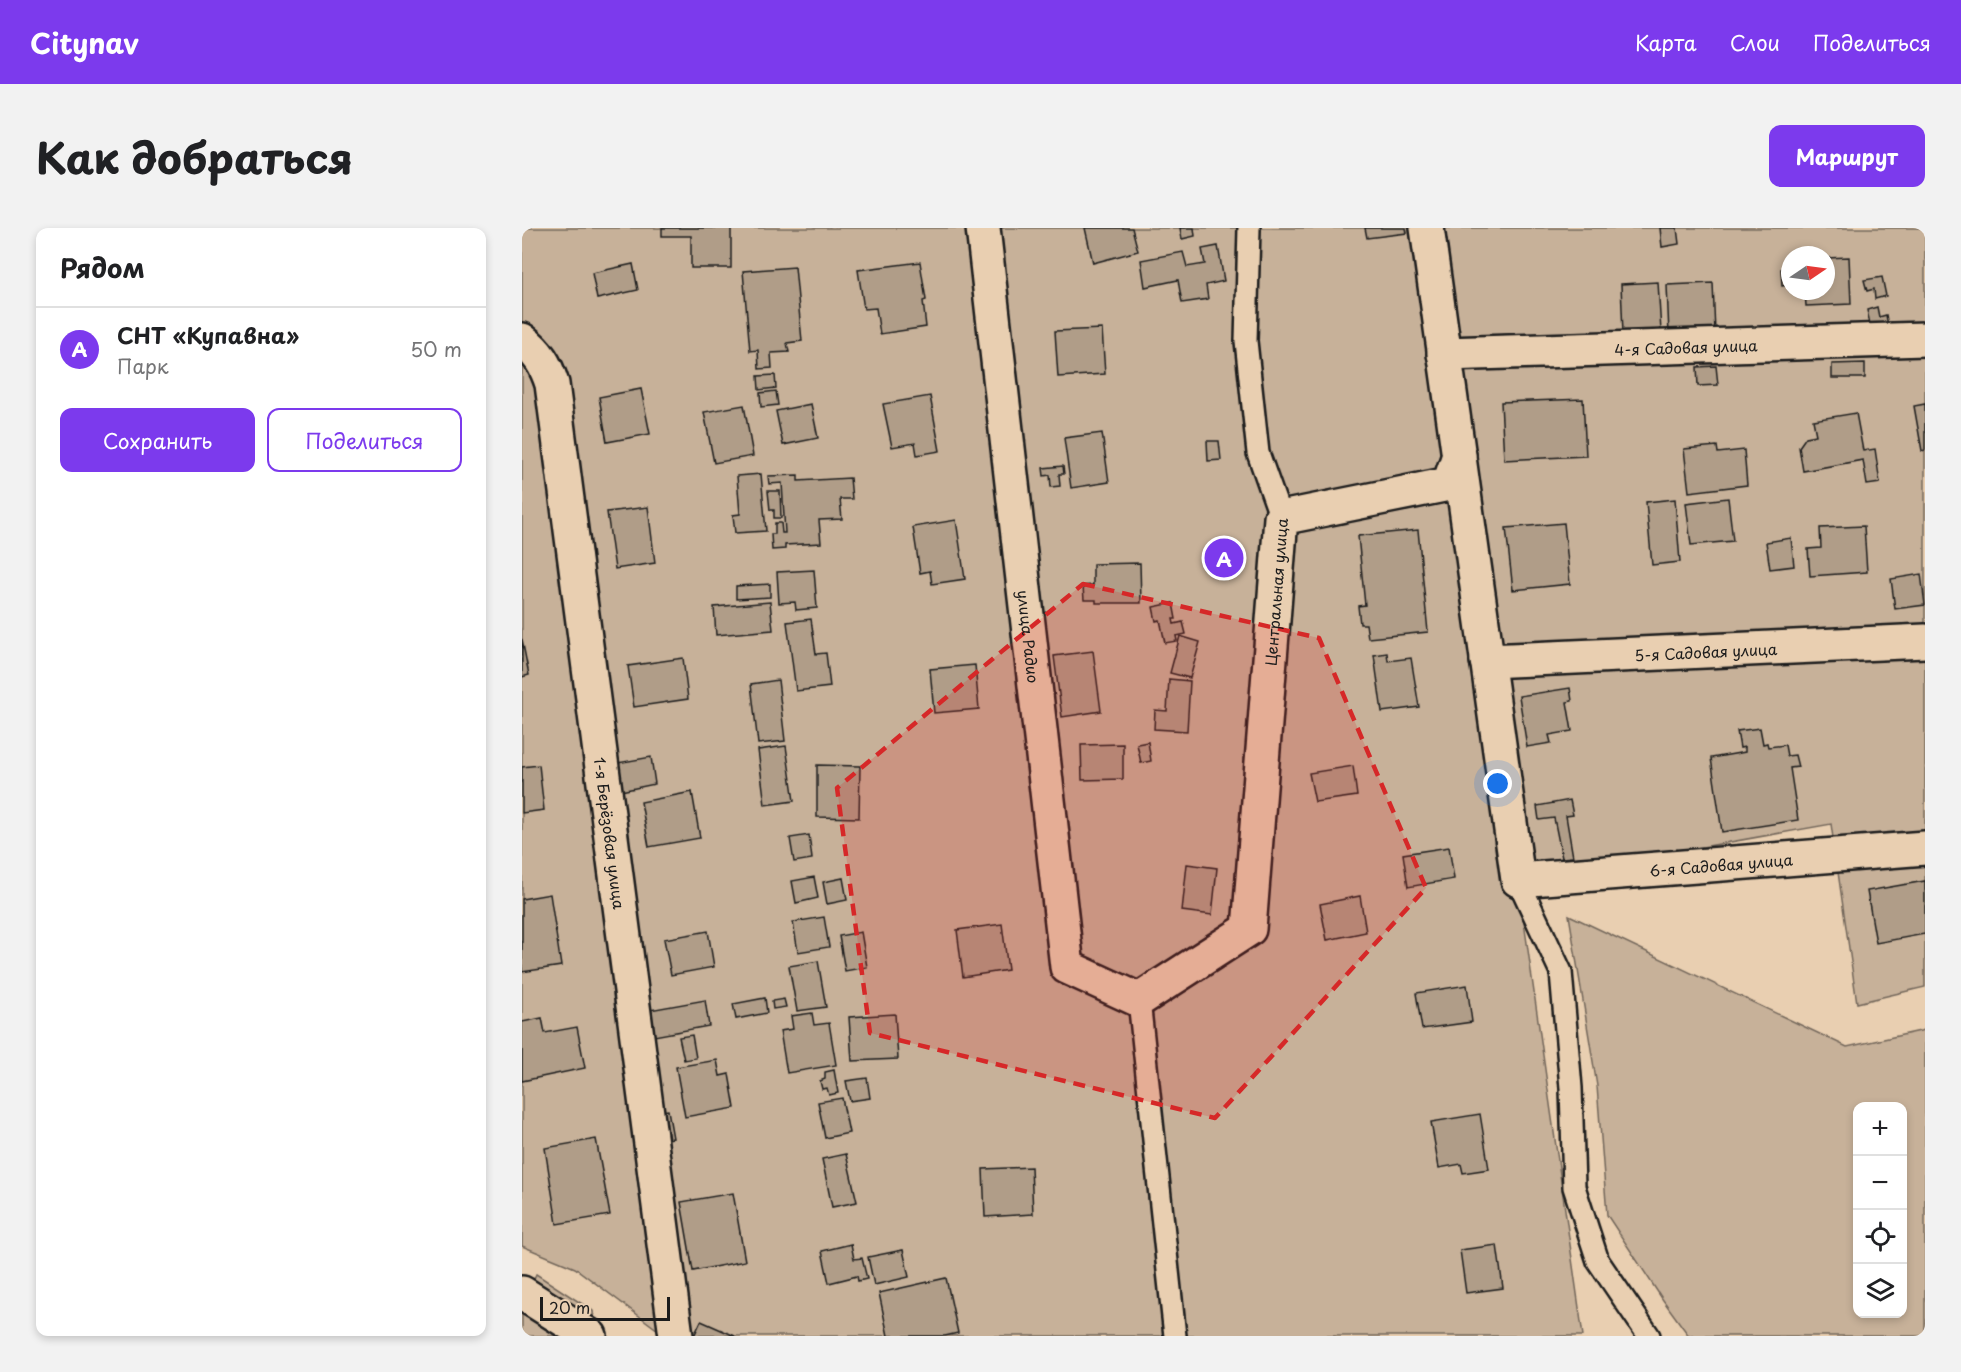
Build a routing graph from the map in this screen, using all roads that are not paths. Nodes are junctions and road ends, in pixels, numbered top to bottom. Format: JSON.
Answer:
{"nodes":[{"id":1,"x":983,"y":228,"type":"edge"},
{"id":2,"x":1249,"y":228,"type":"edge"},
{"id":3,"x":1427,"y":228,"type":"edge"},
{"id":4,"x":1925,"y":339,"type":"edge"},
{"id":5,"x":522,"y":340,"type":"edge"},
{"id":6,"x":1444,"y":354,"type":"junction"},
{"id":7,"x":1459,"y":455,"type":"junction"},
{"id":8,"x":1281,"y":518,"type":"junction"},
{"id":9,"x":1925,"y":641,"type":"edge"},
{"id":10,"x":1487,"y":661,"type":"junction"},
{"id":11,"x":1925,"y":848,"type":"edge"},
{"id":12,"x":1518,"y":880,"type":"junction"},
{"id":13,"x":1138,"y":1000,"type":"junction"},
{"id":14,"x":522,"y":1293,"type":"edge"},
{"id":15,"x":590,"y":1336,"type":"edge"},
{"id":16,"x":676,"y":1336,"type":"edge"},
{"id":17,"x":1175,"y":1336,"type":"edge"},
{"id":18,"x":1649,"y":1336,"type":"edge"}],
"edges":[{"from":1,"to":13,"type":"street","name":"улица Радио"},
{"from":2,"to":8,"type":"lane"},
{"from":3,"to":6,"type":"street","name":"Центральная улица"},
{"from":4,"to":6,"type":"street","name":"4-я Садовая улица"},
{"from":5,"to":16,"type":"street","name":"1-я Берёзовая улица"},
{"from":6,"to":7,"type":"street","name":"Центральная улица"},
{"from":7,"to":8,"type":"street","name":"Центральная улица"},
{"from":7,"to":10,"type":"street"},
{"from":8,"to":13,"type":"street","name":"Центральная улица"},
{"from":9,"to":10,"type":"street","name":"5-я Садовая улица"},
{"from":10,"to":12,"type":"street"},
{"from":11,"to":12,"type":"street","name":"6-я Садовая улица"},
{"from":12,"to":18,"type":"lane"},
{"from":13,"to":17,"type":"lane"},
{"from":14,"to":15,"type":"street"}]}
